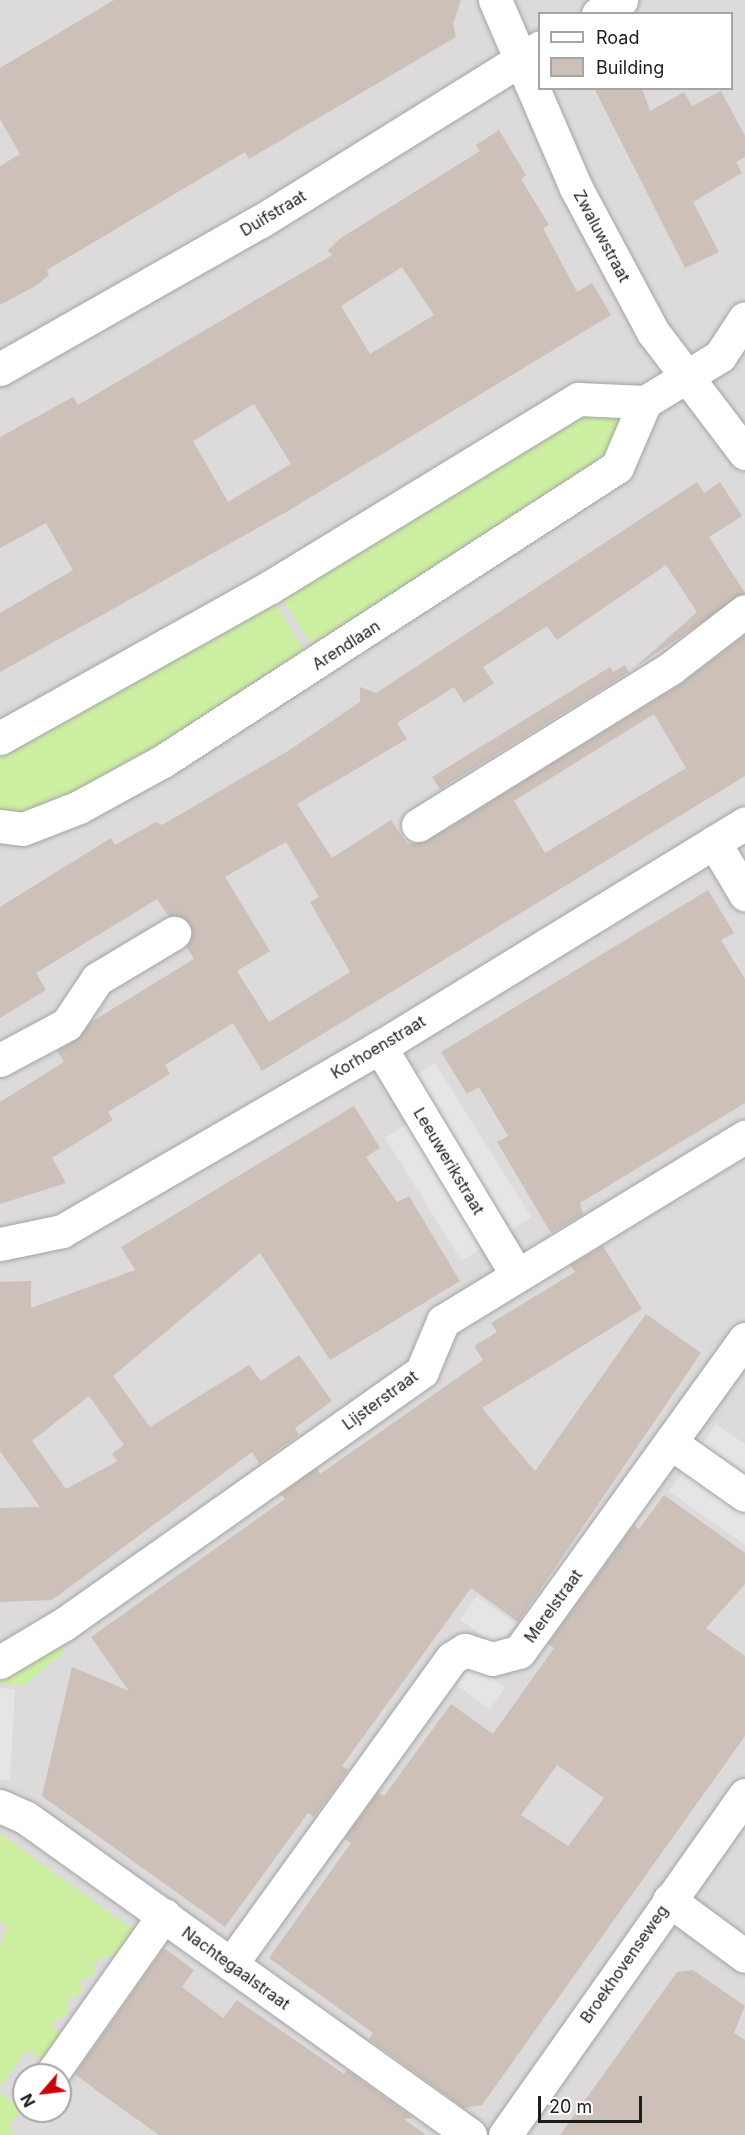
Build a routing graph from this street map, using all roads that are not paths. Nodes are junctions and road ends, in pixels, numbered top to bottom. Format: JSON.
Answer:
{"nodes":[{"id":1,"x":495,"y":0,"type":"edge"},
{"id":2,"x":621,"y":0,"type":"edge"},
{"id":3,"x":601,"y":12,"type":"edge"},
{"id":4,"x":528,"y":54,"type":"edge"},
{"id":5,"x":538,"y":82,"type":"edge"},
{"id":6,"x":541,"y":90,"type":"edge"},
{"id":7,"x":745,"y":318,"type":"edge"},
{"id":8,"x":733,"y":355,"type":"edge"},
{"id":9,"x":0,"y":369,"type":"edge"},
{"id":10,"x":687,"y":377,"type":"junction"},
{"id":11,"x":645,"y":402,"type":"junction"},
{"id":12,"x":745,"y":453,"type":"edge"},
{"id":13,"x":745,"y":611,"type":"edge"},
{"id":14,"x":0,"y":738,"type":"edge"},
{"id":15,"x":745,"y":823,"type":"edge"},
{"id":16,"x":418,"y":825,"type":"dead end"},
{"id":17,"x":0,"y":826,"type":"edge"},
{"id":18,"x":714,"y":842,"type":"junction"},
{"id":19,"x":745,"y":894,"type":"edge"},
{"id":20,"x":174,"y":933,"type":"dead end"},
{"id":21,"x":380,"y":1047,"type":"junction"},
{"id":22,"x":0,"y":1060,"type":"edge"},
{"id":23,"x":745,"y":1137,"type":"edge"},
{"id":24,"x":0,"y":1244,"type":"edge"},
{"id":25,"x":517,"y":1275,"type":"junction"},
{"id":26,"x":745,"y":1340,"type":"edge"},
{"id":27,"x":671,"y":1443,"type":"junction"},
{"id":28,"x":745,"y":1495,"type":"edge"},
{"id":29,"x":0,"y":1662,"type":"edge"},
{"id":30,"x":745,"y":1795,"type":"edge"},
{"id":31,"x":0,"y":1806,"type":"edge"},
{"id":32,"x":669,"y":1900,"type":"junction"},
{"id":33,"x":164,"y":1915,"type":"junction"},
{"id":34,"x":745,"y":1956,"type":"edge"},
{"id":35,"x":231,"y":1964,"type":"junction"},
{"id":36,"x":59,"y":2063,"type":"edge"},
{"id":37,"x":470,"y":2135,"type":"edge"},
{"id":38,"x":505,"y":2135,"type":"edge"}],
"edges":[{"from":1,"to":4,"type":"street","name":"Zwaluwstraat"},
{"from":2,"to":3,"type":"street"},
{"from":4,"to":5,"type":"street","name":"Zwaluwstraat"},
{"from":4,"to":9,"type":"street","name":"Duifstraat"},
{"from":6,"to":10,"type":"street","name":"Zwaluwstraat"},
{"from":7,"to":8,"type":"street"},
{"from":8,"to":10,"type":"street"},
{"from":10,"to":11,"type":"street"},
{"from":10,"to":12,"type":"street","name":"Zwaluwstraat"},
{"from":11,"to":14,"type":"street"},
{"from":11,"to":17,"type":"street","name":"Arendlaan"},
{"from":13,"to":16,"type":"street"},
{"from":15,"to":18,"type":"street","name":"Korhoenstraat"},
{"from":18,"to":19,"type":"street"},
{"from":18,"to":21,"type":"street","name":"Korhoenstraat"},
{"from":20,"to":22,"type":"street"},
{"from":21,"to":24,"type":"street","name":"Korhoenstraat"},
{"from":21,"to":25,"type":"street","name":"Leeuwerikstraat"},
{"from":23,"to":25,"type":"street","name":"Lijsterstraat"},
{"from":25,"to":29,"type":"street","name":"Lijsterstraat"},
{"from":26,"to":27,"type":"street","name":"Merelstraat"},
{"from":27,"to":28,"type":"street"},
{"from":27,"to":35,"type":"street","name":"Merelstraat"},
{"from":30,"to":32,"type":"street","name":"Broekhovenseweg"},
{"from":31,"to":33,"type":"street","name":"Nachtegaalstraat"},
{"from":32,"to":34,"type":"street"},
{"from":32,"to":38,"type":"street","name":"Broekhovenseweg"},
{"from":33,"to":35,"type":"street","name":"Nachtegaalstraat"},
{"from":33,"to":36,"type":"street"},
{"from":35,"to":37,"type":"street","name":"Nachtegaalstraat"}]}
